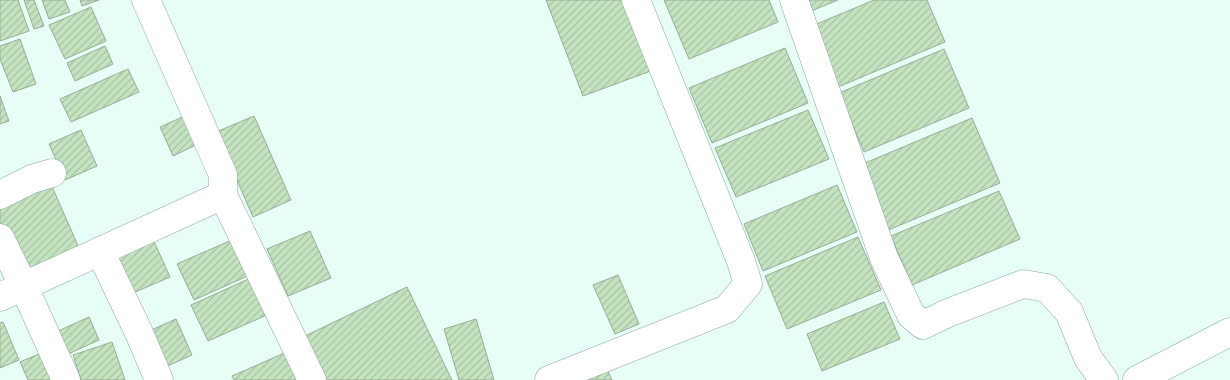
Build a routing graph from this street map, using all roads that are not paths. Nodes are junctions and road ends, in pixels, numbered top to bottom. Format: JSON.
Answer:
{"nodes":[{"id":1,"x":146,"y":0,"type":"edge"},
{"id":2,"x":636,"y":0,"type":"edge"},
{"id":3,"x":794,"y":0,"type":"edge"},
{"id":4,"x":52,"y":173,"type":"dead end"},
{"id":5,"x":0,"y":195,"type":"edge"},
{"id":6,"x":223,"y":195,"type":"junction"},
{"id":7,"x":0,"y":238,"type":"edge"},
{"id":8,"x":100,"y":250,"type":"junction"},
{"id":9,"x":12,"y":292,"type":"edge"},
{"id":10,"x":1230,"y":332,"type":"edge"},
{"id":11,"x":66,"y":380,"type":"edge"},
{"id":12,"x":159,"y":380,"type":"edge"},
{"id":13,"x":312,"y":380,"type":"edge"},
{"id":14,"x":550,"y":380,"type":"edge"},
{"id":15,"x":1104,"y":380,"type":"edge"},
{"id":16,"x":1137,"y":380,"type":"edge"}],
"edges":[{"from":1,"to":6,"type":"street"},
{"from":2,"to":14,"type":"street"},
{"from":3,"to":15,"type":"street"},
{"from":4,"to":5,"type":"street"},
{"from":6,"to":8,"type":"street"},
{"from":6,"to":13,"type":"street"},
{"from":7,"to":9,"type":"street"},
{"from":8,"to":9,"type":"street"},
{"from":8,"to":12,"type":"street"},
{"from":9,"to":11,"type":"street"},
{"from":10,"to":16,"type":"street"}]}
